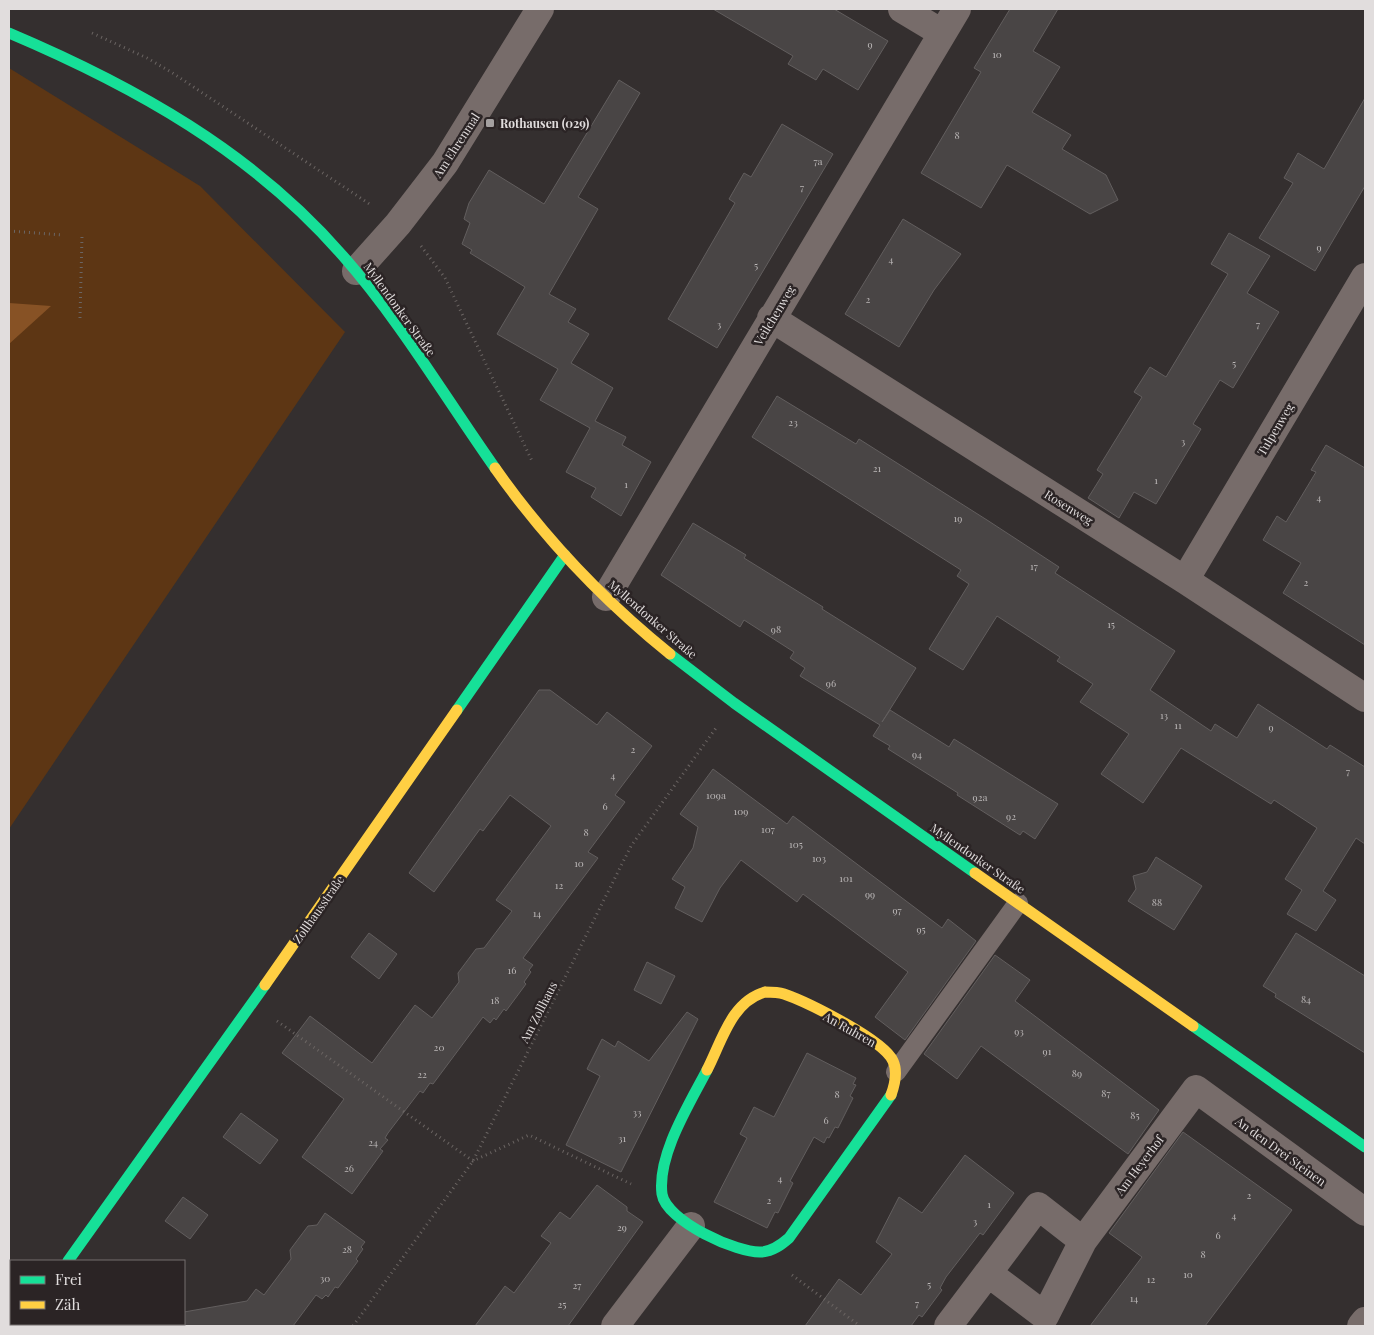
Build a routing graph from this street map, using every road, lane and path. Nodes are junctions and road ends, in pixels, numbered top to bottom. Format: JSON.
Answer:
{"nodes":[{"id":1,"x":540,"y":9,"type":"edge"},
{"id":2,"x":902,"y":9,"type":"edge"},
{"id":3,"x":957,"y":9,"type":"edge"},
{"id":4,"x":9,"y":33,"type":"edge"},
{"id":5,"x":942,"y":33,"type":"junction"},
{"id":6,"x":9,"y":231,"type":"edge"},
{"id":7,"x":63,"y":235,"type":"dead end"},
{"id":8,"x":82,"y":236,"type":"dead end"},
{"id":9,"x":356,"y":270,"type":"junction"},
{"id":10,"x":1365,"y":277,"type":"edge"},
{"id":11,"x":80,"y":318,"type":"dead end"},
{"id":12,"x":772,"y":318,"type":"junction"},
{"id":13,"x":565,"y":555,"type":"junction"},
{"id":14,"x":1185,"y":580,"type":"junction"},
{"id":15,"x":606,"y":598,"type":"junction"},
{"id":16,"x":1365,"y":698,"type":"edge"},
{"id":17,"x":734,"y":703,"type":"junction"},
{"id":18,"x":1018,"y":903,"type":"junction"},
{"id":19,"x":252,"y":1004,"type":"junction"},
{"id":20,"x":896,"y":1072,"type":"junction"},
{"id":21,"x":1196,"y":1090,"type":"joint"},
{"id":22,"x":1365,"y":1147,"type":"edge"},
{"id":23,"x":472,"y":1162,"type":"junction"},
{"id":24,"x":663,"y":1200,"type":"junction"},
{"id":25,"x":1365,"y":1212,"type":"edge"},
{"id":26,"x":691,"y":1226,"type":"junction"},
{"id":27,"x":1083,"y":1241,"type":"junction"},
{"id":28,"x":764,"y":1253,"type":"junction"},
{"id":29,"x":69,"y":1260,"type":"edge"},
{"id":30,"x":988,"y":1273,"type":"junction"},
{"id":31,"x":1365,"y":1321,"type":"edge"},
{"id":32,"x":353,"y":1326,"type":"edge"},
{"id":33,"x":615,"y":1326,"type":"edge"},
{"id":34,"x":860,"y":1326,"type":"edge"},
{"id":35,"x":948,"y":1326,"type":"edge"},
{"id":36,"x":1361,"y":1326,"type":"edge"}],
"edges":[{"from":1,"to":9,"type":"street","name":"Am Ehrenmal"},
{"from":2,"to":5,"type":"street"},
{"from":3,"to":5,"type":"street","name":"Veilchenweg"},
{"from":4,"to":9,"type":"street","name":"Myllendonker Straße"},
{"from":5,"to":12,"type":"street","name":"Veilchenweg"},
{"from":6,"to":7,"type":"path"},
{"from":8,"to":11,"type":"path"},
{"from":9,"to":13,"type":"street","name":"Myllendonker Straße"},
{"from":10,"to":14,"type":"street","name":"Tulpenweg"},
{"from":12,"to":14,"type":"street","name":"Rosenweg"},
{"from":12,"to":15,"type":"street","name":"Veilchenweg"},
{"from":13,"to":15,"type":"street","name":"Myllendonker Straße"},
{"from":13,"to":19,"type":"street","name":"Zollhausstraße"},
{"from":14,"to":16,"type":"street","name":"Rosenweg"},
{"from":15,"to":17,"type":"street","name":"Myllendonker Straße"},
{"from":17,"to":18,"type":"street","name":"Myllendonker Straße"},
{"from":17,"to":23,"type":"path","name":"Am Zollhaus"},
{"from":18,"to":20,"type":"lane"},
{"from":18,"to":22,"type":"street","name":"Myllendonker Straße"},
{"from":19,"to":23,"type":"path"},
{"from":19,"to":29,"type":"street","name":"Zollhausstraße"},
{"from":20,"to":24,"type":"street","name":"An Ruhren"},
{"from":20,"to":28,"type":"street"},
{"from":21,"to":25,"type":"street","name":"An den Drei Steinen"},
{"from":21,"to":27,"type":"street","name":"Am Heyerhof"},
{"from":23,"to":24,"type":"path"},
{"from":23,"to":32,"type":"path","name":"Am Zollhaus"},
{"from":24,"to":26,"type":"street"},
{"from":26,"to":28,"type":"street"},
{"from":26,"to":33,"type":"street"},
{"from":27,"to":30,"type":"street"},
{"from":27,"to":30,"type":"street","name":"Am Heyerhof"},
{"from":28,"to":34,"type":"path"},
{"from":30,"to":35,"type":"street"},
{"from":31,"to":36,"type":"street"}]}
